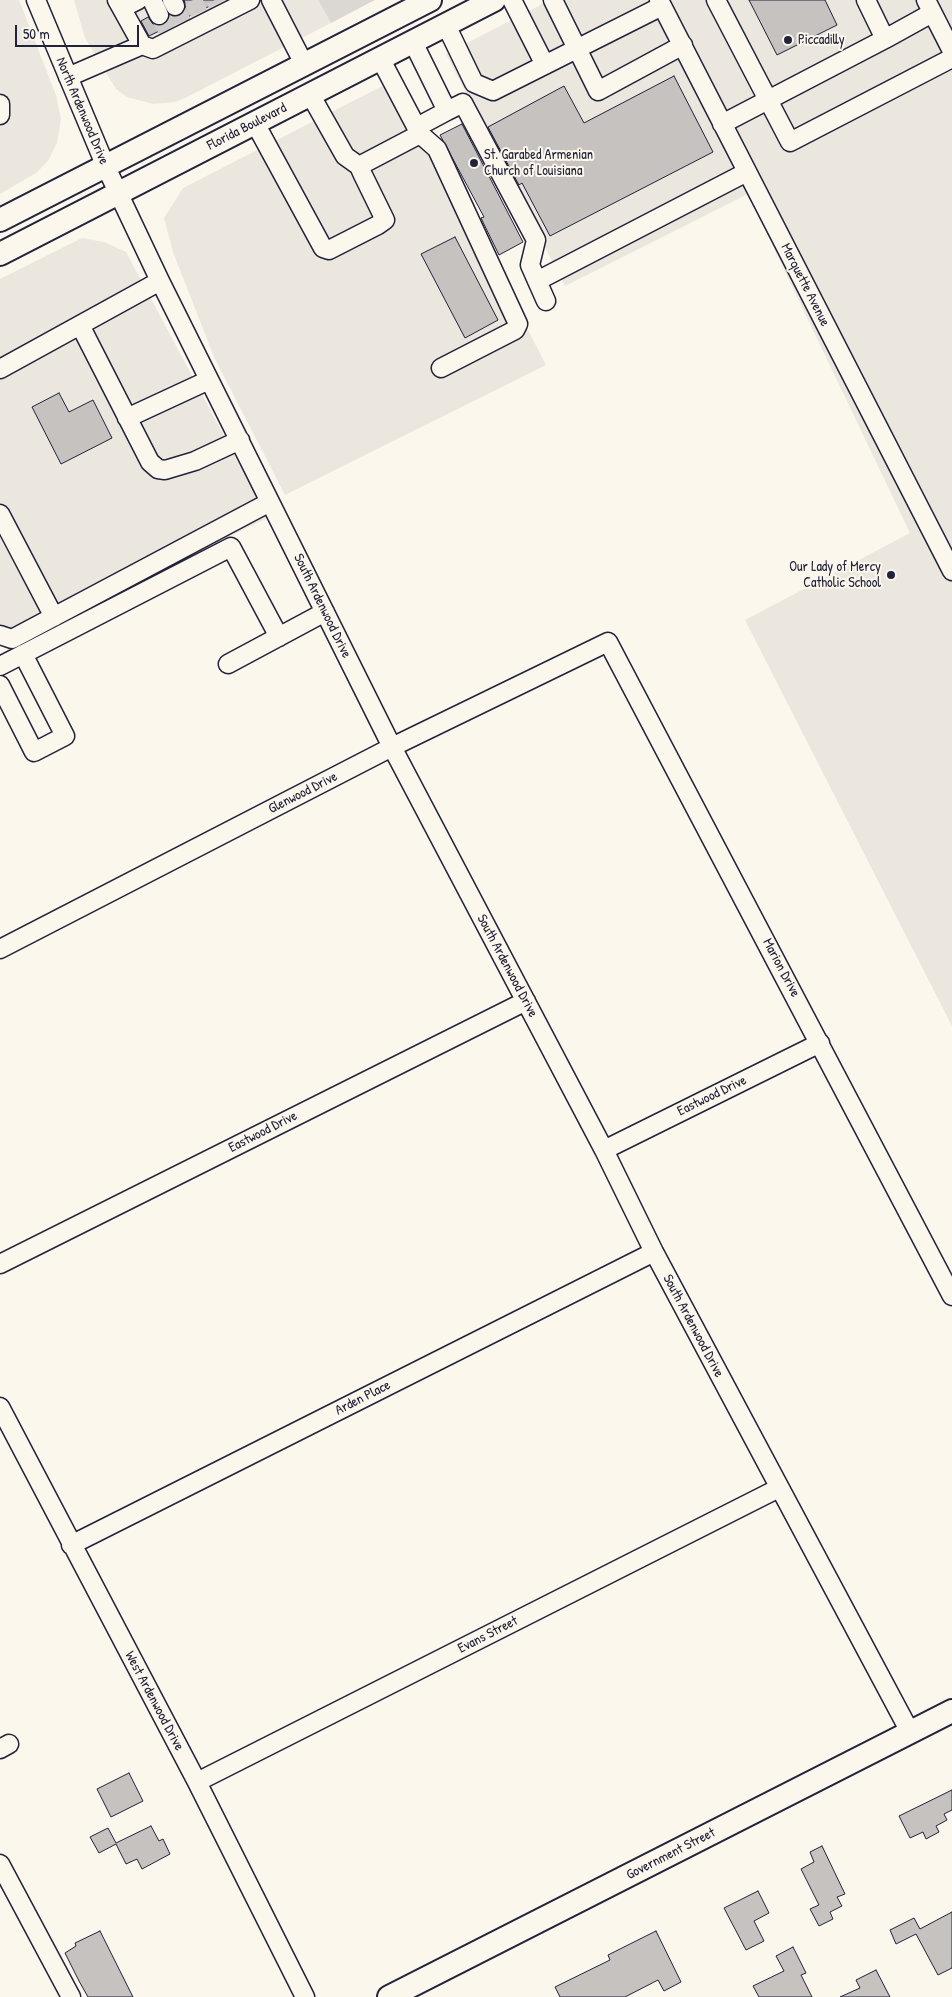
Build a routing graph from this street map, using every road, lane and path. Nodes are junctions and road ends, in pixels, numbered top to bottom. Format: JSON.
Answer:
{"nodes":[{"id":1,"x":271,"y":0,"type":"edge"},
{"id":2,"x":430,"y":0,"type":"edge"},
{"id":3,"x":494,"y":0,"type":"edge"},
{"id":4,"x":512,"y":0,"type":"edge"},
{"id":5,"x":553,"y":0,"type":"edge"},
{"id":6,"x":716,"y":0,"type":"edge"},
{"id":7,"x":866,"y":0,"type":"edge"},
{"id":8,"x":39,"y":1,"type":"edge"},
{"id":9,"x":244,"y":1,"type":"edge"},
{"id":10,"x":125,"y":3,"type":"edge"},
{"id":11,"x":661,"y":3,"type":"edge"},
{"id":12,"x":929,"y":7,"type":"edge"},
{"id":13,"x":171,"y":18,"type":"edge"},
{"id":14,"x":446,"y":25,"type":"junction"},
{"id":15,"x":885,"y":39,"type":"junction"},
{"id":16,"x":413,"y":42,"type":"junction"},
{"id":17,"x":142,"y":45,"type":"junction"},
{"id":18,"x":683,"y":45,"type":"junction"},
{"id":19,"x":577,"y":48,"type":"junction"},
{"id":20,"x":952,"y":51,"type":"edge"},
{"id":21,"x":380,"y":58,"type":"junction"},
{"id":22,"x":952,"y":58,"type":"edge"},
{"id":23,"x":304,"y":64,"type":"junction"},
{"id":24,"x":545,"y":65,"type":"junction"},
{"id":25,"x":68,"y":77,"type":"junction"},
{"id":26,"x":310,"y":94,"type":"junction"},
{"id":27,"x":768,"y":100,"type":"junction"},
{"id":28,"x":0,"y":104,"type":"edge"},
{"id":29,"x":447,"y":111,"type":"junction"},
{"id":30,"x":0,"y":115,"type":"edge"},
{"id":31,"x":255,"y":123,"type":"junction"},
{"id":32,"x":722,"y":124,"type":"junction"},
{"id":33,"x":418,"y":130,"type":"junction"},
{"id":34,"x":106,"y":166,"type":"junction"},
{"id":35,"x":358,"y":166,"type":"junction"},
{"id":36,"x":747,"y":172,"type":"junction"},
{"id":37,"x":118,"y":193,"type":"junction"},
{"id":38,"x":0,"y":220,"type":"edge"},
{"id":39,"x":0,"y":254,"type":"edge"},
{"id":40,"x":160,"y":281,"type":"junction"},
{"id":41,"x":537,"y":281,"type":"junction"},
{"id":42,"x":546,"y":301,"type":"dead end"},
{"id":43,"x":80,"y":325,"type":"junction"},
{"id":44,"x":441,"y":368,"type":"dead end"},
{"id":45,"x":0,"y":369,"type":"edge"},
{"id":46,"x":210,"y":380,"type":"junction"},
{"id":47,"x":127,"y":418,"type":"junction"},
{"id":48,"x":240,"y":440,"type":"junction"},
{"id":49,"x":270,"y":502,"type":"junction"},
{"id":50,"x":0,"y":514,"type":"edge"},
{"id":51,"x":950,"y":562,"type":"edge"},
{"id":52,"x":326,"y":612,"type":"junction"},
{"id":53,"x":54,"y":617,"type":"junction"},
{"id":54,"x":0,"y":636,"type":"edge"},
{"id":55,"x":279,"y":637,"type":"junction"},
{"id":56,"x":608,"y":642,"type":"joint"},
{"id":57,"x":23,"y":654,"type":"junction"},
{"id":58,"x":228,"y":664,"type":"dead end"},
{"id":59,"x":0,"y":666,"type":"edge"},
{"id":60,"x":0,"y":685,"type":"edge"},
{"id":61,"x":392,"y":747,"type":"junction"},
{"id":62,"x":0,"y":949,"type":"edge"},
{"id":63,"x":526,"y":1001,"type":"junction"},
{"id":64,"x":820,"y":1043,"type":"junction"},
{"id":65,"x":604,"y":1150,"type":"junction"},
{"id":66,"x":654,"y":1252,"type":"junction"},
{"id":67,"x":0,"y":1264,"type":"edge"},
{"id":68,"x":952,"y":1296,"type":"edge"},
{"id":69,"x":0,"y":1407,"type":"edge"},
{"id":70,"x":779,"y":1488,"type":"junction"},
{"id":71,"x":71,"y":1545,"type":"junction"},
{"id":72,"x":952,"y":1711,"type":"edge"},
{"id":73,"x":910,"y":1732,"type":"junction"},
{"id":74,"x":196,"y":1782,"type":"junction"},
{"id":75,"x":0,"y":1864,"type":"edge"},
{"id":76,"x":71,"y":1997,"type":"edge"},
{"id":77,"x":305,"y":1997,"type":"edge"},
{"id":78,"x":389,"y":1997,"type":"edge"}],
"edges":[{"from":1,"to":23,"type":"street"},
{"from":2,"to":23,"type":"main road"},
{"from":3,"to":14,"type":"main road","name":"Florida Boulevard"},
{"from":4,"to":24,"type":"street"},
{"from":5,"to":19,"type":"street"},
{"from":6,"to":27,"type":"street"},
{"from":7,"to":15,"type":"street"},
{"from":8,"to":25,"type":"street","name":"North Ardenwood Drive"},
{"from":9,"to":13,"type":"street"},
{"from":10,"to":17,"type":"street"},
{"from":11,"to":18,"type":"street","name":"Marquette Avenue"},
{"from":11,"to":19,"type":"street"},
{"from":12,"to":15,"type":"street"},
{"from":12,"to":20,"type":"street"},
{"from":13,"to":17,"type":"street"},
{"from":14,"to":16,"type":"main road","name":"Florida Boulevard"},
{"from":14,"to":24,"type":"street"},
{"from":15,"to":27,"type":"street"},
{"from":16,"to":21,"type":"main road","name":"Florida Boulevard"},
{"from":16,"to":29,"type":"street"},
{"from":17,"to":25,"type":"street"},
{"from":18,"to":19,"type":"street"},
{"from":18,"to":32,"type":"street","name":"Marquette Avenue"},
{"from":19,"to":24,"type":"street"},
{"from":21,"to":26,"type":"main road","name":"Florida Boulevard"},
{"from":21,"to":33,"type":"street"},
{"from":22,"to":27,"type":"street"},
{"from":23,"to":34,"type":"main road"},
{"from":25,"to":34,"type":"street","name":"North Ardenwood Drive"},
{"from":26,"to":31,"type":"main road","name":"Florida Boulevard"},
{"from":26,"to":35,"type":"street"},
{"from":27,"to":32,"type":"street"},
{"from":28,"to":30,"type":"street"},
{"from":29,"to":33,"type":"street"},
{"from":29,"to":41,"type":"street"},
{"from":31,"to":35,"type":"street"},
{"from":31,"to":37,"type":"main road","name":"Florida Boulevard"},
{"from":32,"to":36,"type":"street","name":"Marquette Avenue"},
{"from":33,"to":35,"type":"street"},
{"from":33,"to":44,"type":"street"},
{"from":34,"to":37,"type":"street","name":"North Ardenwood Drive"},
{"from":34,"to":38,"type":"main road"},
{"from":36,"to":41,"type":"street"},
{"from":36,"to":51,"type":"street","name":"Marquette Avenue"},
{"from":37,"to":39,"type":"main road","name":"Florida Boulevard"},
{"from":37,"to":40,"type":"street","name":"South Ardenwood Drive"},
{"from":40,"to":43,"type":"street"},
{"from":40,"to":46,"type":"street","name":"South Ardenwood Drive"},
{"from":41,"to":42,"type":"street"},
{"from":43,"to":45,"type":"street"},
{"from":43,"to":47,"type":"street"},
{"from":46,"to":47,"type":"street"},
{"from":46,"to":48,"type":"street","name":"South Ardenwood Drive"},
{"from":47,"to":48,"type":"street"},
{"from":48,"to":49,"type":"street","name":"South Ardenwood Drive"},
{"from":49,"to":52,"type":"street","name":"South Ardenwood Drive"},
{"from":49,"to":53,"type":"street"},
{"from":50,"to":53,"type":"street"},
{"from":52,"to":55,"type":"street"},
{"from":52,"to":61,"type":"street","name":"South Ardenwood Drive"},
{"from":53,"to":54,"type":"street"},
{"from":55,"to":57,"type":"street"},
{"from":55,"to":58,"type":"street"},
{"from":56,"to":61,"type":"street","name":"Glenwood Drive"},
{"from":56,"to":64,"type":"street","name":"Marion Drive"},
{"from":57,"to":59,"type":"street"},
{"from":57,"to":60,"type":"street"},
{"from":61,"to":62,"type":"street","name":"Glenwood Drive"},
{"from":61,"to":63,"type":"street","name":"South Ardenwood Drive"},
{"from":63,"to":65,"type":"street","name":"South Ardenwood Drive"},
{"from":63,"to":67,"type":"street","name":"Eastwood Drive"},
{"from":64,"to":65,"type":"street","name":"Eastwood Drive"},
{"from":64,"to":68,"type":"street","name":"Marion Drive"},
{"from":65,"to":66,"type":"street","name":"South Ardenwood Drive"},
{"from":66,"to":70,"type":"street","name":"South Ardenwood Drive"},
{"from":66,"to":71,"type":"street","name":"Arden Place"},
{"from":69,"to":71,"type":"street","name":"West Ardenwood Drive"},
{"from":70,"to":73,"type":"street","name":"South Ardenwood Drive"},
{"from":70,"to":74,"type":"street","name":"Evans Street"},
{"from":71,"to":74,"type":"street","name":"West Ardenwood Drive"},
{"from":72,"to":73,"type":"main road","name":"Government Street"},
{"from":73,"to":78,"type":"main road","name":"Government Street"},
{"from":74,"to":77,"type":"street","name":"West Ardenwood Drive"},
{"from":75,"to":76,"type":"street"}]}
